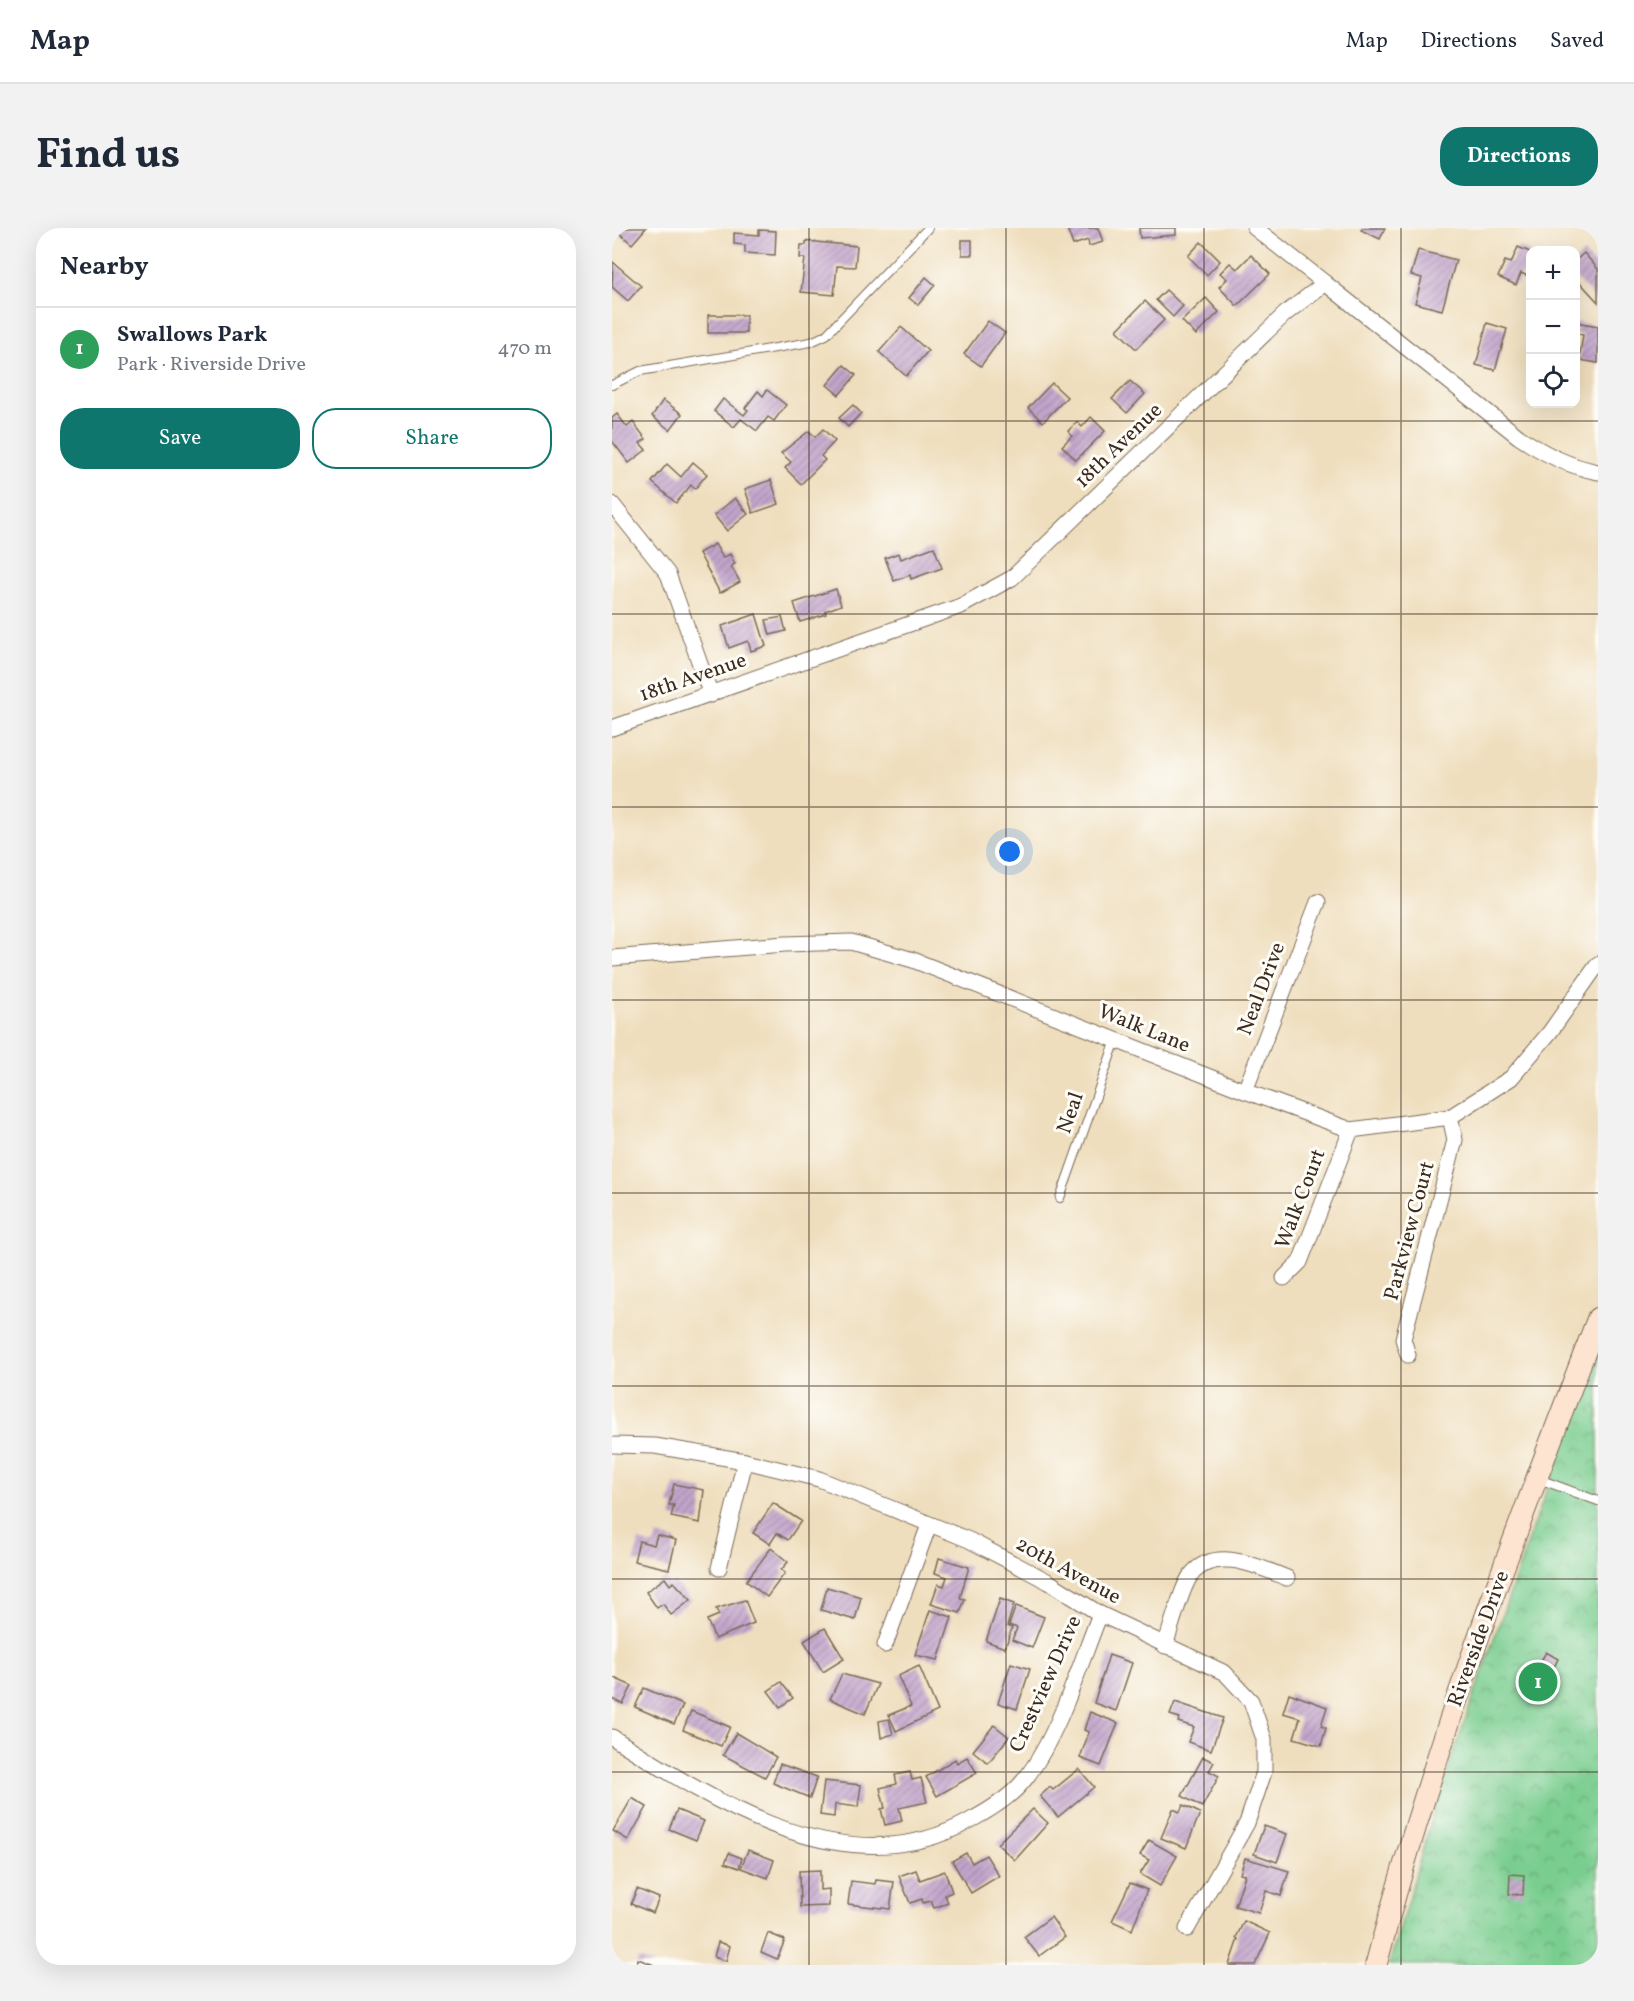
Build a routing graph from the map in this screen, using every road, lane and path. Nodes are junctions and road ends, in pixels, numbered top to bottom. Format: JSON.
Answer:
{"nodes":[{"id":1,"x":928,"y":228,"type":"edge"},
{"id":2,"x":1255,"y":228,"type":"edge"},
{"id":3,"x":1325,"y":283,"type":"junction"},
{"id":4,"x":612,"y":385,"type":"edge"},
{"id":5,"x":1598,"y":472,"type":"edge"},
{"id":6,"x":612,"y":504,"type":"edge"},
{"id":7,"x":711,"y":694,"type":"junction"},
{"id":8,"x":612,"y":728,"type":"edge"},
{"id":9,"x":1318,"y":902,"type":"dead end"},
{"id":10,"x":612,"y":958,"type":"edge"},
{"id":11,"x":1598,"y":964,"type":"edge"},
{"id":12,"x":1116,"y":1040,"type":"junction"},
{"id":13,"x":1245,"y":1091,"type":"junction"},
{"id":14,"x":1450,"y":1117,"type":"junction"},
{"id":15,"x":1351,"y":1130,"type":"junction"},
{"id":16,"x":1060,"y":1198,"type":"dead end"},
{"id":17,"x":1284,"y":1278,"type":"dead end"},
{"id":18,"x":1598,"y":1318,"type":"edge"},
{"id":19,"x":1408,"y":1355,"type":"dead end"},
{"id":20,"x":612,"y":1444,"type":"edge"},
{"id":21,"x":745,"y":1461,"type":"junction"},
{"id":22,"x":1538,"y":1478,"type":"junction"},
{"id":23,"x":1598,"y":1502,"type":"edge"},
{"id":24,"x":929,"y":1525,"type":"junction"},
{"id":25,"x":719,"y":1568,"type":"dead end"},
{"id":26,"x":1287,"y":1578,"type":"dead end"},
{"id":27,"x":1100,"y":1614,"type":"junction"},
{"id":28,"x":885,"y":1645,"type":"dead end"},
{"id":29,"x":1165,"y":1646,"type":"junction"},
{"id":30,"x":612,"y":1737,"type":"edge"},
{"id":31,"x":1187,"y":1929,"type":"dead end"},
{"id":32,"x":1376,"y":1965,"type":"edge"}],
"edges":[{"from":1,"to":4,"type":"lane"},
{"from":2,"to":3,"type":"street"},
{"from":3,"to":5,"type":"street"},
{"from":3,"to":7,"type":"street","name":"18th Avenue"},
{"from":6,"to":7,"type":"street"},
{"from":7,"to":8,"type":"street","name":"18th Avenue"},
{"from":9,"to":13,"type":"street","name":"Neal Drive"},
{"from":10,"to":12,"type":"street","name":"Walk Lane"},
{"from":11,"to":14,"type":"street","name":"Walk Lane"},
{"from":12,"to":13,"type":"street","name":"Walk Lane"},
{"from":12,"to":16,"type":"lane","name":"Neal"},
{"from":13,"to":15,"type":"street","name":"Walk Lane"},
{"from":14,"to":15,"type":"street","name":"Walk Lane"},
{"from":14,"to":19,"type":"street","name":"Parkview Court"},
{"from":15,"to":17,"type":"street","name":"Walk Court"},
{"from":18,"to":22,"type":"main road","name":"Riverside Drive"},
{"from":20,"to":21,"type":"street","name":"20th Avenue"},
{"from":21,"to":24,"type":"street","name":"20th Avenue"},
{"from":21,"to":25,"type":"street"},
{"from":22,"to":23,"type":"lane"},
{"from":22,"to":32,"type":"main road","name":"Riverside Drive"},
{"from":24,"to":27,"type":"street","name":"20th Avenue"},
{"from":24,"to":28,"type":"street"},
{"from":26,"to":29,"type":"street"},
{"from":27,"to":29,"type":"street","name":"20th Avenue"},
{"from":27,"to":30,"type":"street","name":"Crestview Drive"},
{"from":29,"to":31,"type":"street","name":"20th Avenue"}]}
